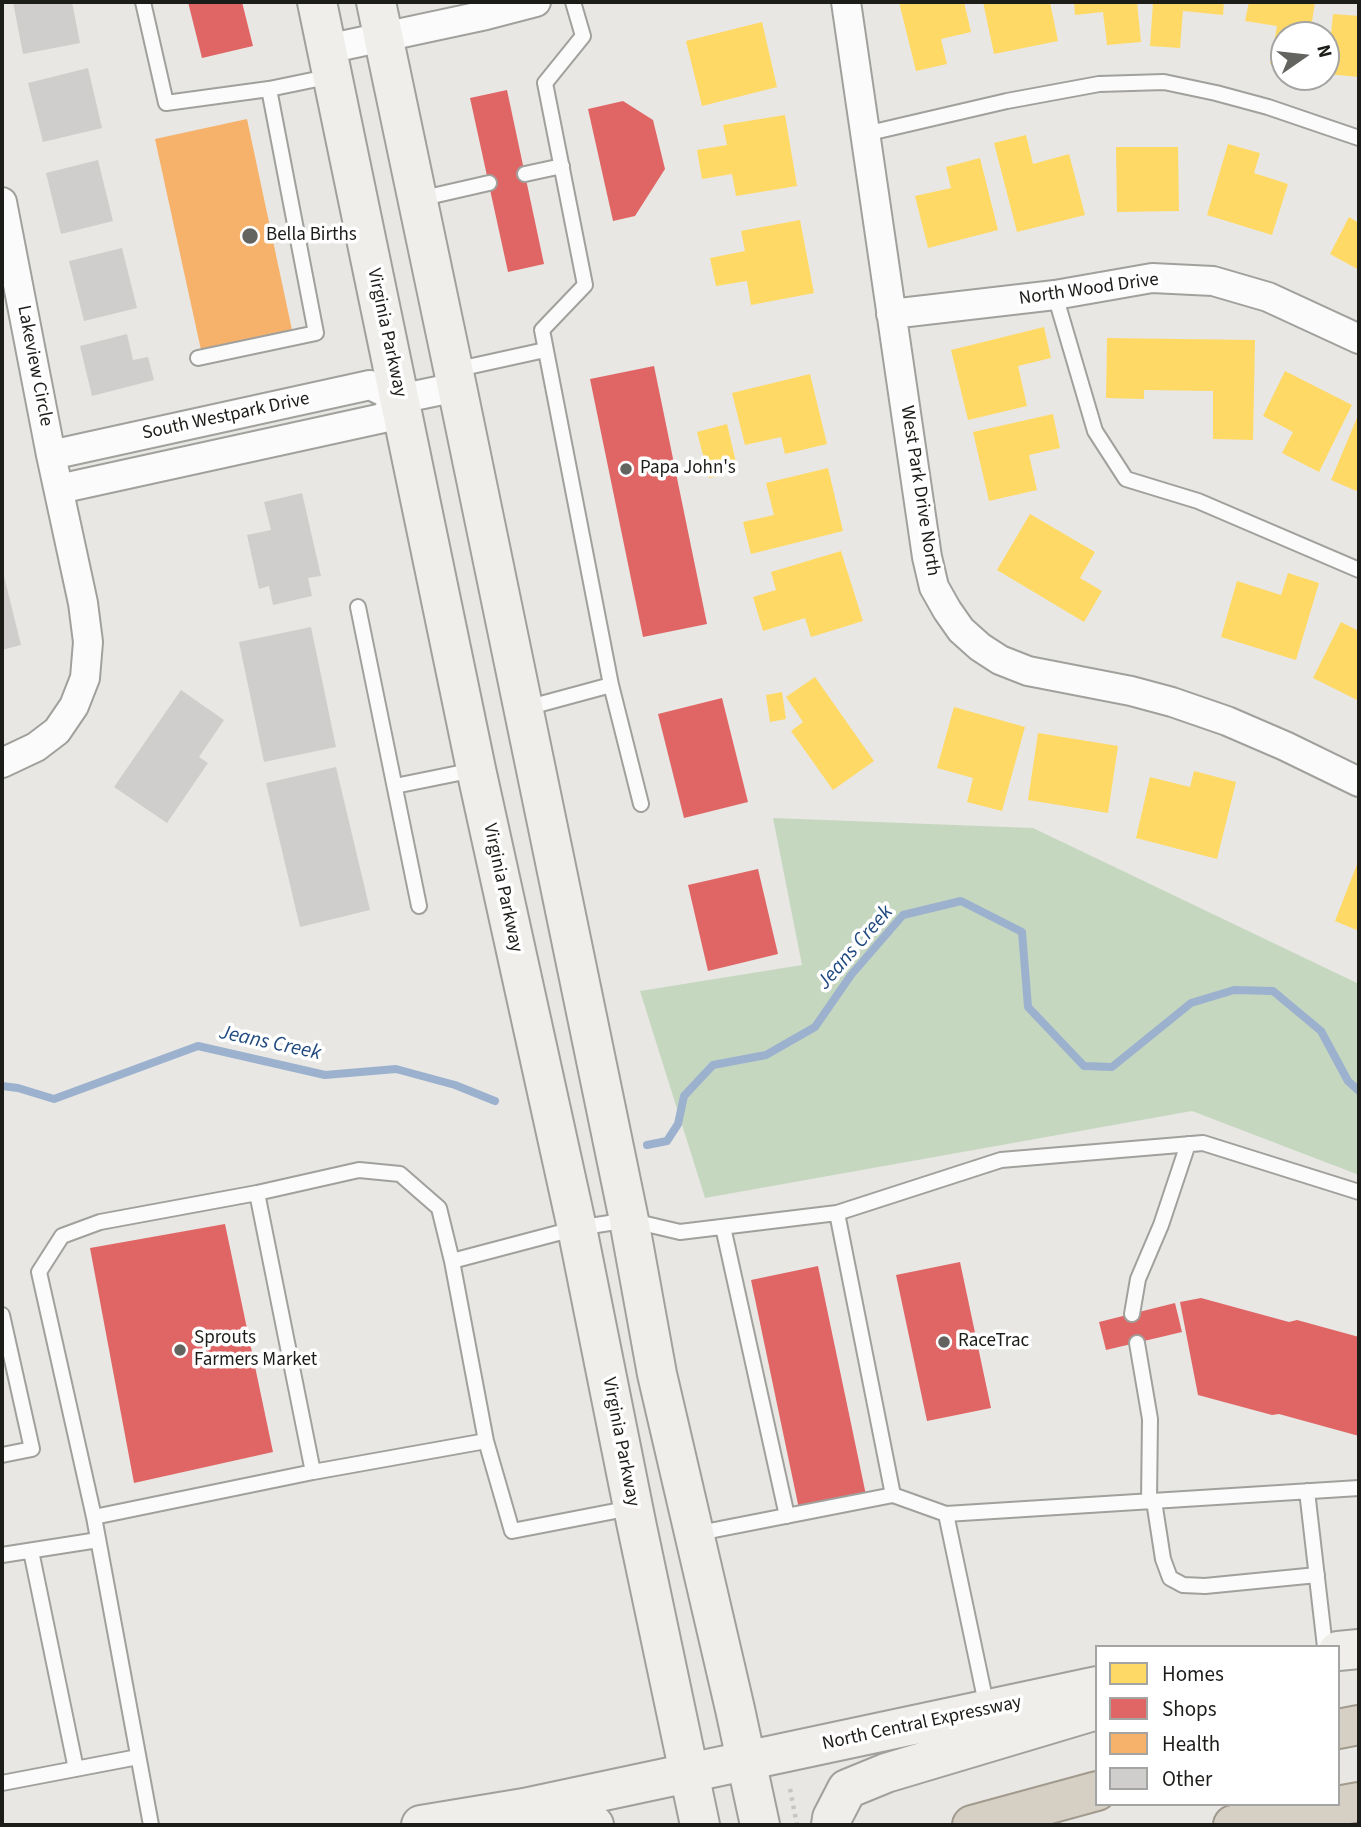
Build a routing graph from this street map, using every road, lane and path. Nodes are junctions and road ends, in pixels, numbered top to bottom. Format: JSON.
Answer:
{"nodes":[{"id":1,"x":143,"y":2,"type":"edge"},
{"id":2,"x":317,"y":2,"type":"edge"},
{"id":3,"x":536,"y":2,"type":"edge"},
{"id":4,"x":573,"y":2,"type":"edge"},
{"id":5,"x":846,"y":2,"type":"edge"},
{"id":6,"x":485,"y":8,"type":"edge"},
{"id":7,"x":379,"y":20,"type":"edge"},
{"id":8,"x":330,"y":63,"type":"junction"},
{"id":9,"x":269,"y":89,"type":"junction"},
{"id":10,"x":865,"y":134,"type":"junction"},
{"id":11,"x":1359,"y":138,"type":"edge"},
{"id":12,"x":562,"y":166,"type":"junction"},
{"id":13,"x":525,"y":174,"type":"dead end"},
{"id":14,"x":489,"y":183,"type":"dead end"},
{"id":15,"x":418,"y":200,"type":"junction"},
{"id":16,"x":2,"y":202,"type":"edge"},
{"id":17,"x":1055,"y":295,"type":"junction"},
{"id":18,"x":891,"y":314,"type":"junction"},
{"id":19,"x":1359,"y":339,"type":"edge"},
{"id":20,"x":545,"y":350,"type":"junction"},
{"id":21,"x":198,"y":358,"type":"dead end"},
{"id":22,"x":456,"y":378,"type":"junction"},
{"id":23,"x":399,"y":399,"type":"junction"},
{"id":24,"x":51,"y":455,"type":"junction"},
{"id":25,"x":59,"y":489,"type":"junction"},
{"id":26,"x":1359,"y":570,"type":"edge"},
{"id":27,"x":358,"y":607,"type":"dead end"},
{"id":28,"x":611,"y":685,"type":"junction"},
{"id":29,"x":523,"y":708,"type":"junction"},
{"id":30,"x":2,"y":763,"type":"edge"},
{"id":31,"x":476,"y":769,"type":"junction"},
{"id":32,"x":1359,"y":782,"type":"edge"},
{"id":33,"x":394,"y":786,"type":"junction"},
{"id":34,"x":641,"y":804,"type":"dead end"},
{"id":35,"x":419,"y":906,"type":"dead end"},
{"id":36,"x":1188,"y":1144,"type":"junction"},
{"id":37,"x":1359,"y":1192,"type":"edge"},
{"id":38,"x":257,"y":1193,"type":"junction"},
{"id":39,"x":837,"y":1213,"type":"junction"},
{"id":40,"x":629,"y":1220,"type":"junction"},
{"id":41,"x":723,"y":1227,"type":"junction"},
{"id":42,"x":577,"y":1228,"type":"junction"},
{"id":43,"x":452,"y":1261,"type":"junction"},
{"id":44,"x":1132,"y":1314,"type":"dead end"},
{"id":45,"x":2,"y":1315,"type":"edge"},
{"id":46,"x":1137,"y":1343,"type":"dead end"},
{"id":47,"x":486,"y":1441,"type":"junction"},
{"id":48,"x":2,"y":1455,"type":"edge"},
{"id":49,"x":313,"y":1472,"type":"junction"},
{"id":50,"x":1359,"y":1488,"type":"edge"},
{"id":51,"x":1307,"y":1491,"type":"junction"},
{"id":52,"x":893,"y":1495,"type":"junction"},
{"id":53,"x":1152,"y":1501,"type":"junction"},
{"id":54,"x":633,"y":1508,"type":"junction"},
{"id":55,"x":946,"y":1514,"type":"junction"},
{"id":56,"x":787,"y":1516,"type":"junction"},
{"id":57,"x":94,"y":1517,"type":"junction"},
{"id":58,"x":693,"y":1535,"type":"junction"},
{"id":59,"x":98,"y":1540,"type":"junction"},
{"id":60,"x":31,"y":1550,"type":"junction"},
{"id":61,"x":2,"y":1555,"type":"edge"},
{"id":62,"x":1317,"y":1576,"type":"junction"},
{"id":63,"x":1325,"y":1645,"type":"edge"},
{"id":64,"x":1359,"y":1649,"type":"edge"},
{"id":65,"x":1340,"y":1651,"type":"edge"},
{"id":66,"x":1095,"y":1686,"type":"edge"},
{"id":67,"x":987,"y":1709,"type":"junction"},
{"id":68,"x":1095,"y":1711,"type":"edge"},
{"id":69,"x":1359,"y":1725,"type":"edge"},
{"id":70,"x":1340,"y":1729,"type":"edge"},
{"id":71,"x":138,"y":1757,"type":"junction"},
{"id":72,"x":747,"y":1762,"type":"junction"},
{"id":73,"x":76,"y":1769,"type":"junction"},
{"id":74,"x":690,"y":1773,"type":"junction"},
{"id":75,"x":2,"y":1783,"type":"edge"},
{"id":76,"x":790,"y":1789,"type":"dead end"},
{"id":77,"x":1095,"y":1792,"type":"edge"},
{"id":78,"x":1359,"y":1802,"type":"edge"},
{"id":79,"x":1340,"y":1805,"type":"edge"},
{"id":80,"x":1337,"y":1806,"type":"edge"},
{"id":81,"x":524,"y":1808,"type":"junction"},
{"id":82,"x":151,"y":1825,"type":"edge"},
{"id":83,"x":421,"y":1825,"type":"edge"},
{"id":84,"x":594,"y":1825,"type":"edge"},
{"id":85,"x":700,"y":1825,"type":"edge"},
{"id":86,"x":760,"y":1825,"type":"edge"},
{"id":87,"x":797,"y":1825,"type":"edge"},
{"id":88,"x":831,"y":1825,"type":"edge"},
{"id":89,"x":972,"y":1825,"type":"edge"},
{"id":90,"x":1233,"y":1825,"type":"edge"}],
"edges":[{"from":1,"to":9,"type":"lane"},
{"from":2,"to":8,"type":"main road","name":"Virginia Parkway"},
{"from":3,"to":6,"type":"street"},
{"from":4,"to":12,"type":"lane"},
{"from":5,"to":10,"type":"street","name":"West Park Drive North"},
{"from":6,"to":7,"type":"street"},
{"from":7,"to":8,"type":"street"},
{"from":7,"to":15,"type":"main road"},
{"from":8,"to":9,"type":"lane"},
{"from":8,"to":23,"type":"main road","name":"Virginia Parkway"},
{"from":9,"to":21,"type":"lane"},
{"from":10,"to":11,"type":"lane"},
{"from":10,"to":18,"type":"street","name":"West Park Drive North"},
{"from":12,"to":13,"type":"lane"},
{"from":12,"to":20,"type":"lane"},
{"from":14,"to":15,"type":"lane"},
{"from":15,"to":22,"type":"main road"},
{"from":16,"to":24,"type":"street","name":"Lakeview Circle"},
{"from":17,"to":18,"type":"street","name":"North Wood Drive"},
{"from":17,"to":19,"type":"street","name":"North Wood Drive"},
{"from":17,"to":26,"type":"lane"},
{"from":18,"to":32,"type":"street","name":"West Park Drive North"},
{"from":20,"to":22,"type":"lane"},
{"from":20,"to":28,"type":"lane"},
{"from":22,"to":23,"type":"street","name":"South Westpark Drive"},
{"from":22,"to":29,"type":"main road"},
{"from":23,"to":24,"type":"street","name":"South Westpark Drive"},
{"from":23,"to":25,"type":"street","name":"South Westpark Drive"},
{"from":23,"to":31,"type":"main road","name":"Virginia Parkway"},
{"from":24,"to":25,"type":"street","name":"Lakeview Circle"},
{"from":25,"to":30,"type":"street","name":"Lakeview Circle"},
{"from":27,"to":33,"type":"lane"},
{"from":28,"to":29,"type":"lane"},
{"from":28,"to":34,"type":"lane"},
{"from":29,"to":40,"type":"main road"},
{"from":31,"to":33,"type":"lane"},
{"from":31,"to":42,"type":"main road","name":"Virginia Parkway"},
{"from":33,"to":35,"type":"lane"},
{"from":36,"to":37,"type":"lane"},
{"from":36,"to":39,"type":"lane"},
{"from":36,"to":44,"type":"lane"},
{"from":38,"to":43,"type":"lane"},
{"from":38,"to":49,"type":"lane"},
{"from":38,"to":57,"type":"lane"},
{"from":39,"to":41,"type":"lane"},
{"from":39,"to":52,"type":"lane"},
{"from":40,"to":41,"type":"lane"},
{"from":40,"to":42,"type":"lane"},
{"from":40,"to":58,"type":"main road"},
{"from":41,"to":56,"type":"lane"},
{"from":42,"to":43,"type":"lane"},
{"from":42,"to":54,"type":"main road","name":"Virginia Parkway"},
{"from":43,"to":47,"type":"lane"},
{"from":45,"to":48,"type":"lane"},
{"from":46,"to":53,"type":"lane"},
{"from":47,"to":49,"type":"lane"},
{"from":47,"to":54,"type":"lane"},
{"from":49,"to":57,"type":"lane"},
{"from":50,"to":51,"type":"lane"},
{"from":51,"to":53,"type":"lane"},
{"from":51,"to":62,"type":"lane"},
{"from":52,"to":55,"type":"lane"},
{"from":52,"to":56,"type":"lane"},
{"from":53,"to":55,"type":"lane"},
{"from":53,"to":62,"type":"lane"},
{"from":54,"to":74,"type":"main road","name":"Virginia Parkway"},
{"from":55,"to":67,"type":"lane"},
{"from":56,"to":58,"type":"lane"},
{"from":57,"to":59,"type":"lane"},
{"from":58,"to":72,"type":"main road"},
{"from":59,"to":60,"type":"lane"},
{"from":59,"to":71,"type":"lane"},
{"from":60,"to":61,"type":"lane"},
{"from":60,"to":73,"type":"lane"},
{"from":62,"to":63,"type":"lane"},
{"from":64,"to":65,"type":"main road"},
{"from":66,"to":67,"type":"main road","name":"North Central Expressway"},
{"from":67,"to":72,"type":"main road","name":"North Central Expressway"},
{"from":68,"to":88,"type":"main road"},
{"from":69,"to":70,"type":"highway"},
{"from":71,"to":73,"type":"lane"},
{"from":71,"to":82,"type":"lane"},
{"from":72,"to":74,"type":"main road","name":"North Central Expressway"},
{"from":72,"to":86,"type":"main road"},
{"from":73,"to":75,"type":"lane"},
{"from":74,"to":81,"type":"main road","name":"North Central Expressway"},
{"from":74,"to":85,"type":"main road","name":"Virginia Parkway"},
{"from":76,"to":87,"type":"path"},
{"from":77,"to":89,"type":"highway"},
{"from":78,"to":79,"type":"highway"},
{"from":80,"to":90,"type":"highway"},
{"from":81,"to":83,"type":"main road","name":"North Central Expressway"},
{"from":81,"to":84,"type":"main road"}]}
